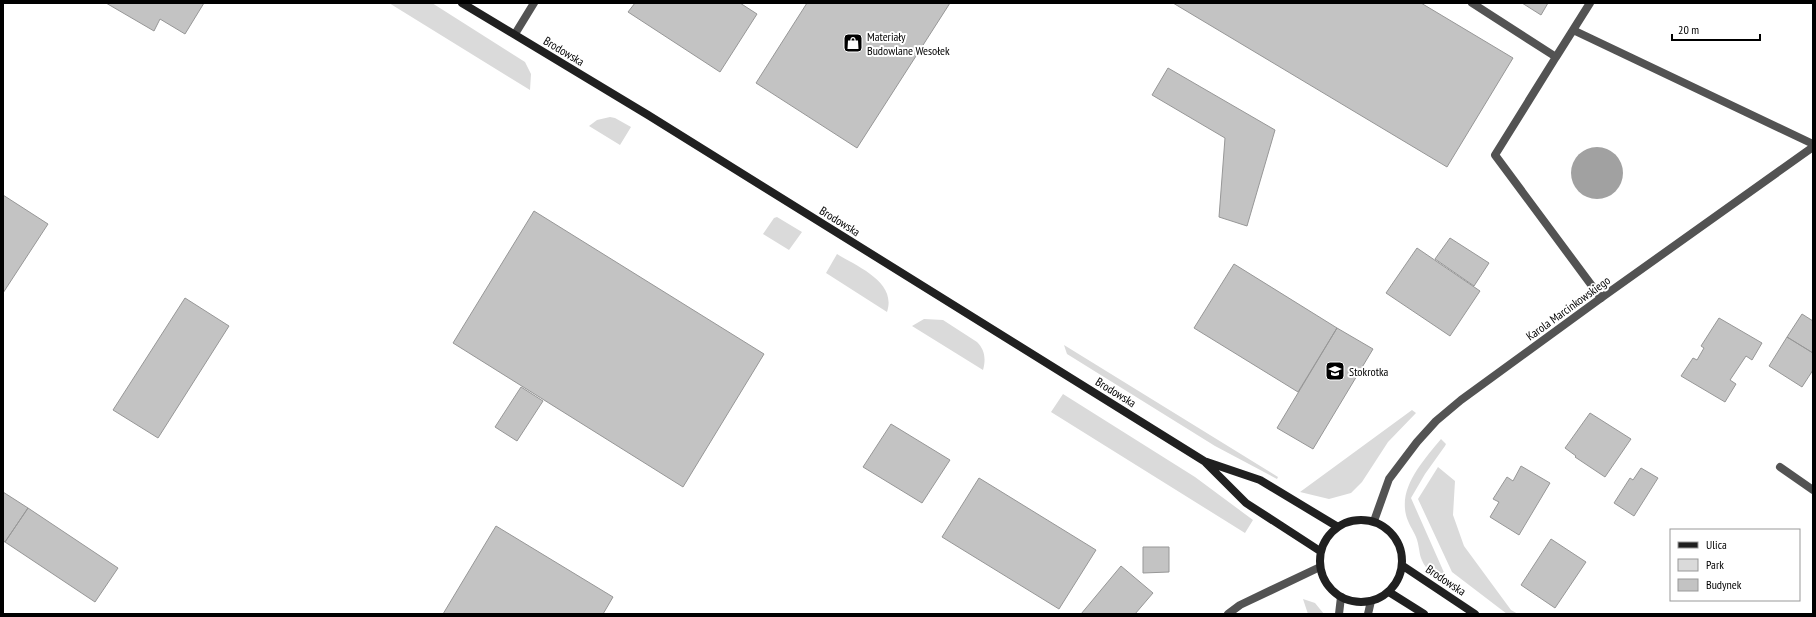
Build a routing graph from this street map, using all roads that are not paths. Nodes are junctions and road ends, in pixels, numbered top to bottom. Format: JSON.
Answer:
{"nodes":[{"id":1,"x":462,"y":3,"type":"edge"},
{"id":2,"x":534,"y":3,"type":"edge"},
{"id":3,"x":1472,"y":3,"type":"edge"},
{"id":4,"x":1590,"y":3,"type":"edge"},
{"id":5,"x":1573,"y":30,"type":"junction"},
{"id":6,"x":515,"y":34,"type":"junction"},
{"id":7,"x":1556,"y":57,"type":"junction"},
{"id":8,"x":1813,"y":144,"type":"edge"},
{"id":9,"x":1813,"y":147,"type":"edge"},
{"id":10,"x":1601,"y":298,"type":"junction"},
{"id":11,"x":1204,"y":461,"type":"junction"},
{"id":12,"x":1780,"y":467,"type":"dead end"},
{"id":13,"x":1813,"y":490,"type":"edge"},
{"id":14,"x":1374,"y":521,"type":"junction"},
{"id":15,"x":1338,"y":527,"type":"junction"},
{"id":16,"x":1320,"y":551,"type":"junction"},
{"id":17,"x":1403,"y":566,"type":"junction"},
{"id":18,"x":1320,"y":567,"type":"junction"},
{"id":19,"x":1389,"y":592,"type":"junction"},
{"id":20,"x":1341,"y":596,"type":"junction"},
{"id":21,"x":1371,"y":601,"type":"junction"},
{"id":22,"x":1228,"y":614,"type":"edge"},
{"id":23,"x":1339,"y":614,"type":"edge"},
{"id":24,"x":1368,"y":614,"type":"edge"},
{"id":25,"x":1424,"y":614,"type":"edge"},
{"id":26,"x":1475,"y":614,"type":"edge"}],
"edges":[{"from":1,"to":6,"type":"street","name":"Brodowska"},
{"from":2,"to":6,"type":"street"},
{"from":3,"to":7,"type":"street"},
{"from":4,"to":5,"type":"street"},
{"from":5,"to":7,"type":"street"},
{"from":5,"to":8,"type":"street"},
{"from":6,"to":11,"type":"street","name":"Brodowska"},
{"from":7,"to":10,"type":"street"},
{"from":9,"to":10,"type":"street","name":"Karola Marcinkowskiego"},
{"from":10,"to":14,"type":"street","name":"Karola Marcinkowskiego"},
{"from":11,"to":15,"type":"street","name":"Brodowska"},
{"from":11,"to":16,"type":"street","name":"Brodowska"},
{"from":12,"to":13,"type":"street"},
{"from":14,"to":15,"type":"street"},
{"from":14,"to":17,"type":"street"},
{"from":15,"to":16,"type":"street"},
{"from":16,"to":18,"type":"street"},
{"from":17,"to":19,"type":"street"},
{"from":17,"to":26,"type":"street","name":"Brodowska"},
{"from":18,"to":20,"type":"street"},
{"from":18,"to":22,"type":"street"},
{"from":19,"to":21,"type":"street"},
{"from":19,"to":25,"type":"street"},
{"from":20,"to":21,"type":"street"},
{"from":20,"to":23,"type":"street"},
{"from":21,"to":24,"type":"street"}]}
